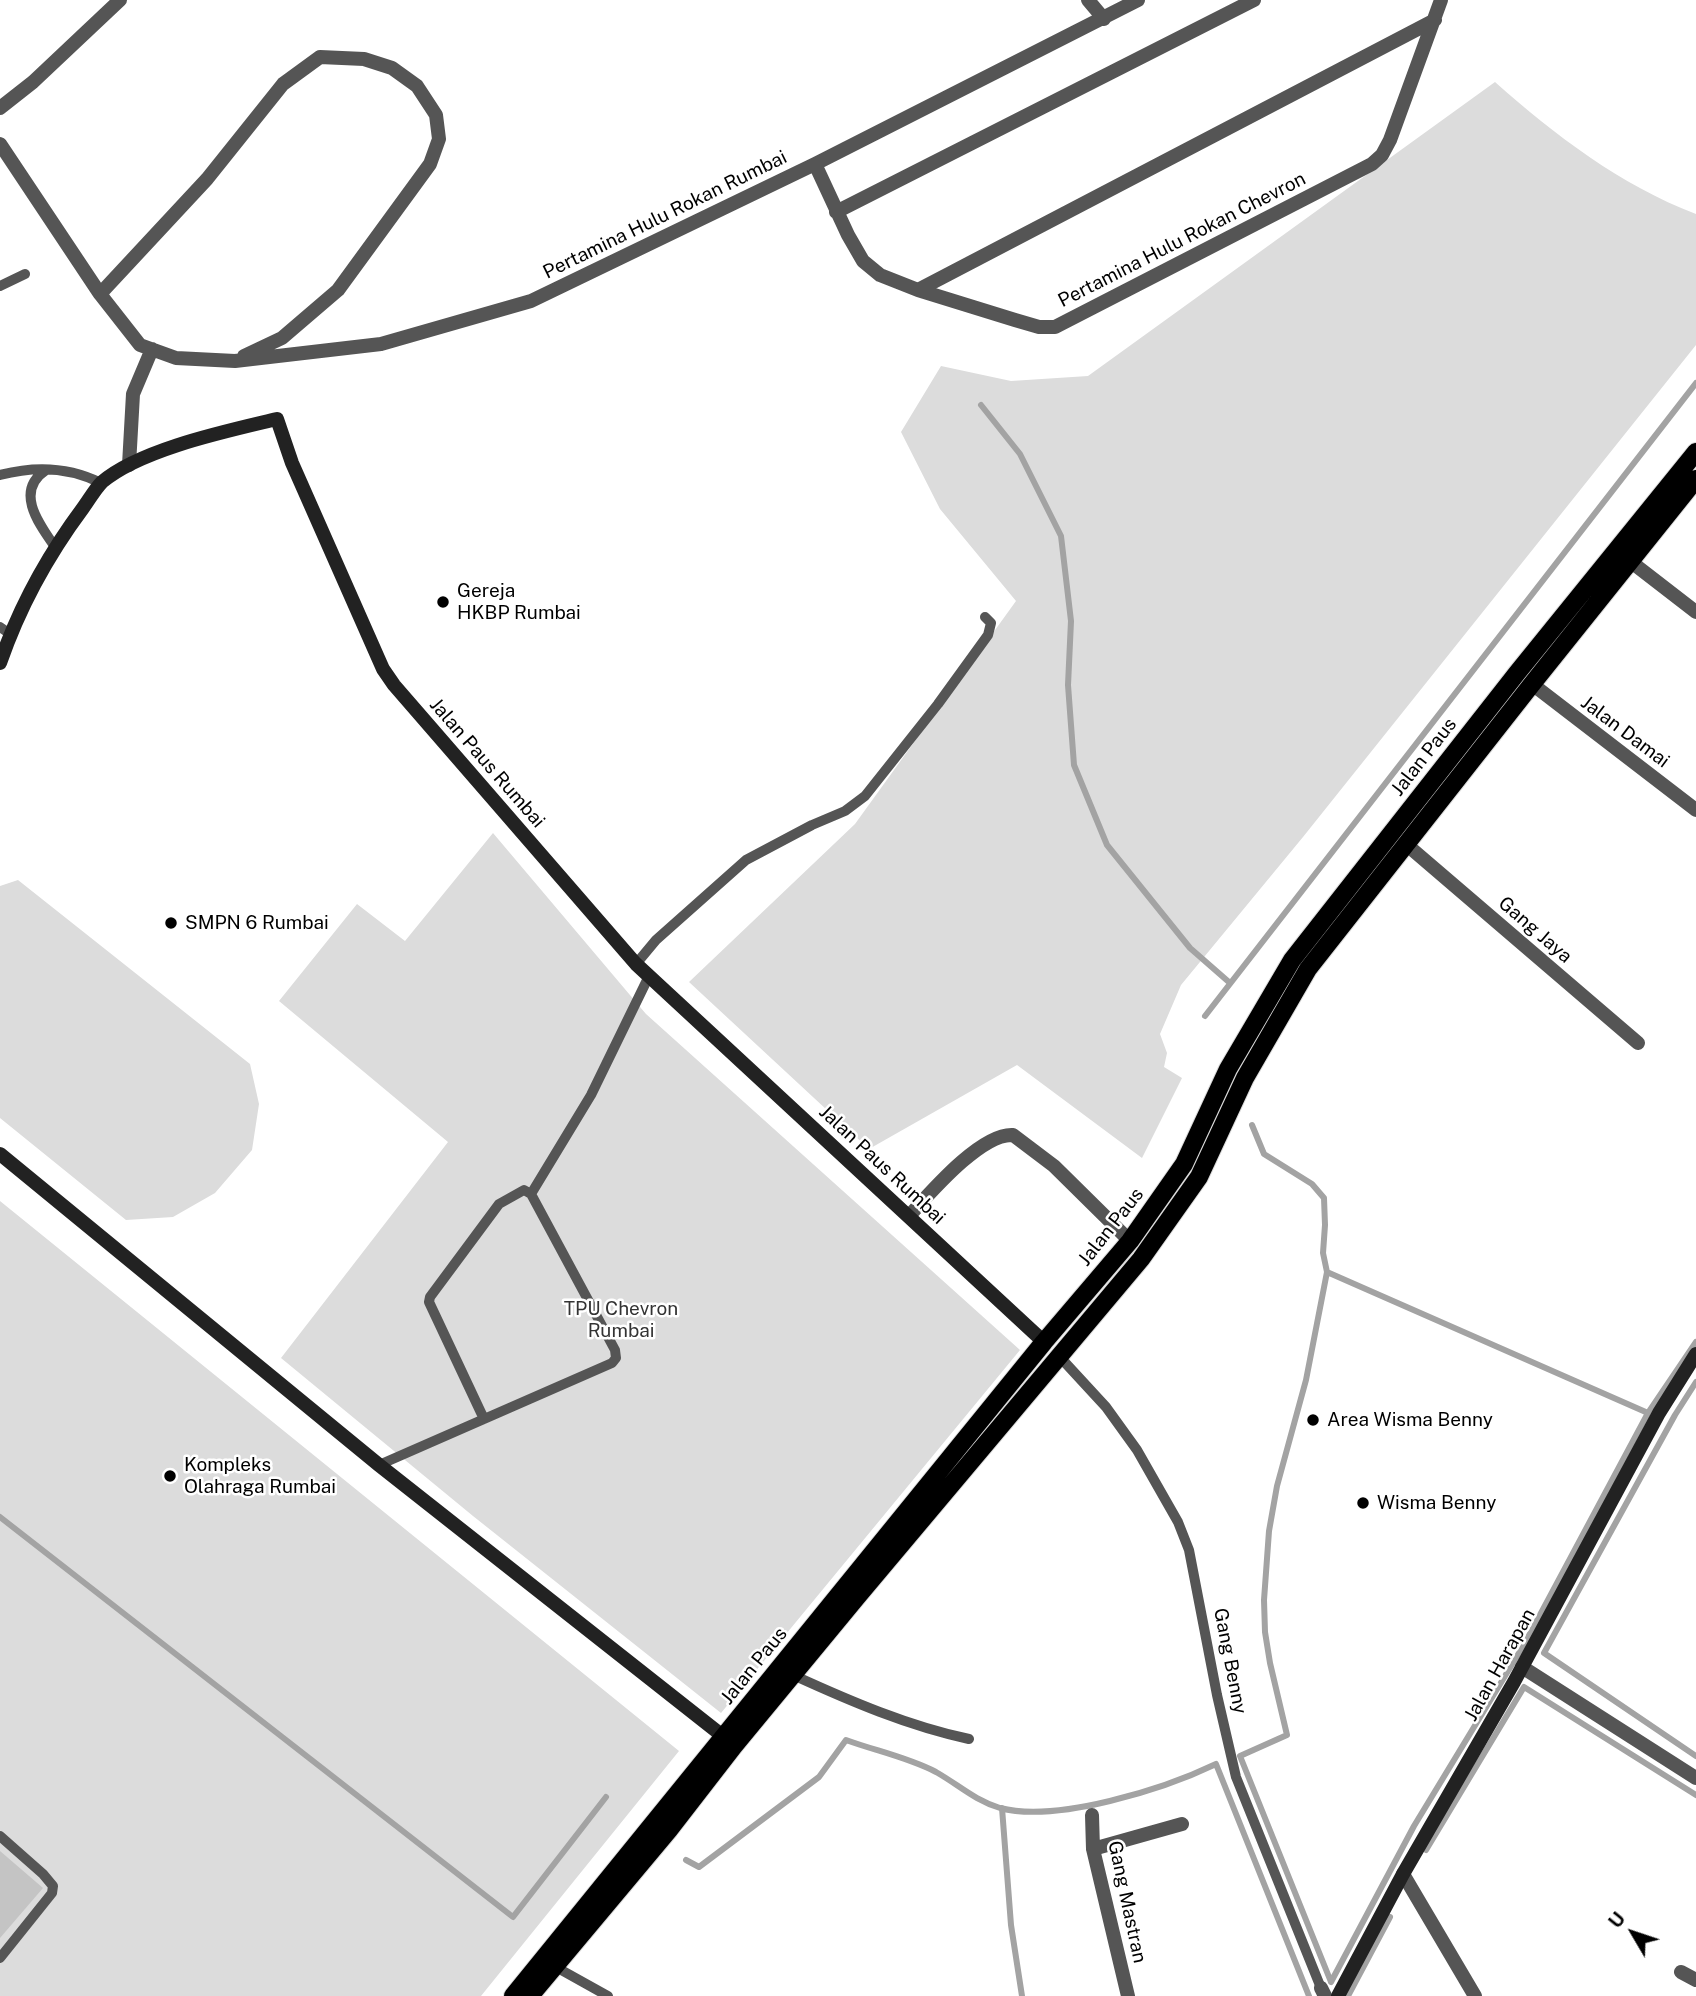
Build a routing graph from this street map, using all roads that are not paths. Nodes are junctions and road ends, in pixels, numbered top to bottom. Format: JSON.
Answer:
{"nodes":[{"id":1,"x":120,"y":0,"type":"edge"},
{"id":2,"x":1088,"y":0,"type":"edge"},
{"id":3,"x":1138,"y":0,"type":"edge"},
{"id":4,"x":1254,"y":0,"type":"edge"},
{"id":5,"x":1441,"y":0,"type":"edge"},
{"id":6,"x":1104,"y":19,"type":"junction"},
{"id":7,"x":1435,"y":20,"type":"junction"},
{"id":8,"x":0,"y":108,"type":"edge"},
{"id":9,"x":0,"y":144,"type":"edge"},
{"id":10,"x":815,"y":164,"type":"junction"},
{"id":11,"x":836,"y":212,"type":"junction"},
{"id":12,"x":26,"y":274,"type":"dead end"},
{"id":13,"x":0,"y":286,"type":"edge"},
{"id":14,"x":918,"y":290,"type":"junction"},
{"id":15,"x":100,"y":294,"type":"junction"},
{"id":16,"x":152,"y":349,"type":"junction"},
{"id":17,"x":234,"y":361,"type":"junction"},
{"id":18,"x":1696,"y":452,"type":"edge"},
{"id":19,"x":129,"y":466,"type":"junction"},
{"id":20,"x":46,"y":470,"type":"junction"},
{"id":21,"x":0,"y":475,"type":"edge"},
{"id":22,"x":1696,"y":479,"type":"edge"},
{"id":23,"x":101,"y":483,"type":"junction"},
{"id":24,"x":55,"y":547,"type":"junction"},
{"id":25,"x":1630,"y":561,"type":"junction"},
{"id":26,"x":1696,"y":612,"type":"edge"},
{"id":27,"x":985,"y":617,"type":"dead end"},
{"id":28,"x":5,"y":630,"type":"edge"},
{"id":29,"x":0,"y":663,"type":"edge"},
{"id":30,"x":1531,"y":684,"type":"junction"},
{"id":31,"x":1696,"y":810,"type":"edge"},
{"id":32,"x":1407,"y":845,"type":"junction"},
{"id":33,"x":636,"y":964,"type":"junction"},
{"id":34,"x":649,"y":976,"type":"junction"},
{"id":35,"x":1638,"y":1043,"type":"dead end"},
{"id":36,"x":0,"y":1154,"type":"edge"},
{"id":37,"x":531,"y":1194,"type":"junction"},
{"id":38,"x":909,"y":1216,"type":"junction"},
{"id":39,"x":1130,"y":1241,"type":"junction"},
{"id":40,"x":1044,"y":1342,"type":"junction"},
{"id":41,"x":1696,"y":1354,"type":"edge"},
{"id":42,"x":1059,"y":1356,"type":"junction"},
{"id":43,"x":484,"y":1419,"type":"junction"},
{"id":44,"x":379,"y":1465,"type":"junction"},
{"id":45,"x":1522,"y":1667,"type":"junction"},
{"id":46,"x":793,"y":1675,"type":"junction"},
{"id":47,"x":969,"y":1739,"type":"dead end"},
{"id":48,"x":729,"y":1741,"type":"junction"},
{"id":49,"x":1696,"y":1778,"type":"edge"},
{"id":50,"x":1092,"y":1815,"type":"dead end"},
{"id":51,"x":1182,"y":1824,"type":"dead end"},
{"id":52,"x":0,"y":1836,"type":"edge"},
{"id":53,"x":1093,"y":1849,"type":"junction"},
{"id":54,"x":1403,"y":1874,"type":"junction"},
{"id":55,"x":0,"y":1958,"type":"edge"},
{"id":56,"x":554,"y":1966,"type":"junction"},
{"id":57,"x":1681,"y":1972,"type":"dead end"},
{"id":58,"x":1696,"y":1980,"type":"edge"},
{"id":59,"x":1323,"y":1992,"type":"edge"},
{"id":60,"x":513,"y":1996,"type":"edge"},
{"id":61,"x":530,"y":1996,"type":"edge"},
{"id":62,"x":608,"y":1996,"type":"edge"},
{"id":63,"x":1128,"y":1996,"type":"edge"},
{"id":64,"x":1338,"y":1996,"type":"edge"},
{"id":65,"x":1475,"y":1996,"type":"edge"}],
"edges":[{"from":1,"to":8,"type":"street"},
{"from":2,"to":6,"type":"street"},
{"from":3,"to":6,"type":"street","name":"Pertamina Hulu Rokan Rumbai"},
{"from":4,"to":11,"type":"street"},
{"from":5,"to":7,"type":"street","name":"Pertamina Hulu Rokan Chevron"},
{"from":6,"to":10,"type":"street","name":"Pertamina Hulu Rokan Rumbai"},
{"from":7,"to":14,"type":"street"},
{"from":7,"to":14,"type":"street","name":"Pertamina Hulu Rokan Chevron"},
{"from":9,"to":15,"type":"street","name":"Pertamina Hulu Rokan Rumbai"},
{"from":10,"to":11,"type":"street","name":"Pertamina Hulu Rokan Chevron"},
{"from":10,"to":17,"type":"street","name":"Pertamina Hulu Rokan Rumbai"},
{"from":11,"to":14,"type":"street","name":"Pertamina Hulu Rokan Chevron"},
{"from":12,"to":13,"type":"lane"},
{"from":15,"to":16,"type":"street","name":"Pertamina Hulu Rokan Rumbai"},
{"from":15,"to":17,"type":"street"},
{"from":16,"to":17,"type":"street","name":"Pertamina Hulu Rokan Rumbai"},
{"from":16,"to":19,"type":"street"},
{"from":18,"to":39,"type":"main road","name":"Jalan Paus"},
{"from":19,"to":23,"type":"street","name":"Jalan Paus Rumbai"},
{"from":19,"to":33,"type":"street","name":"Jalan Paus Rumbai"},
{"from":20,"to":21,"type":"lane"},
{"from":20,"to":23,"type":"lane"},
{"from":20,"to":24,"type":"lane"},
{"from":22,"to":25,"type":"main road","name":"Jalan Paus"},
{"from":23,"to":24,"type":"street","name":"Jalan Paus Rumbai"},
{"from":24,"to":28,"type":"street","name":"Jalan Paus Rumbai"},
{"from":25,"to":26,"type":"street"},
{"from":25,"to":30,"type":"main road","name":"Jalan Paus"},
{"from":27,"to":33,"type":"lane"},
{"from":28,"to":29,"type":"street","name":"Jalan Paus Rumbai"},
{"from":30,"to":31,"type":"street","name":"Jalan Damai"},
{"from":30,"to":32,"type":"main road","name":"Jalan Paus"},
{"from":32,"to":35,"type":"street","name":"Gang Jaya"},
{"from":32,"to":42,"type":"main road","name":"Jalan Paus"},
{"from":33,"to":34,"type":"street","name":"Jalan Paus Rumbai"},
{"from":34,"to":37,"type":"lane"},
{"from":34,"to":38,"type":"street","name":"Jalan Paus Rumbai"},
{"from":36,"to":44,"type":"street"},
{"from":37,"to":43,"type":"lane"},
{"from":37,"to":43,"type":"lane"},
{"from":38,"to":39,"type":"street"},
{"from":38,"to":40,"type":"street","name":"Jalan Paus Rumbai"},
{"from":39,"to":40,"type":"main road","name":"Jalan Paus"},
{"from":40,"to":48,"type":"main road","name":"Jalan Paus"},
{"from":41,"to":45,"type":"street","name":"Jalan Harapan"},
{"from":42,"to":46,"type":"main road","name":"Jalan Paus"},
{"from":42,"to":59,"type":"lane","name":"Gang Benny"},
{"from":43,"to":44,"type":"lane"},
{"from":44,"to":48,"type":"street"},
{"from":45,"to":49,"type":"street"},
{"from":45,"to":54,"type":"street","name":"Jalan Harapan"},
{"from":46,"to":47,"type":"lane"},
{"from":46,"to":48,"type":"main road","name":"Jalan Paus"},
{"from":48,"to":56,"type":"main road","name":"Jalan Paus"},
{"from":48,"to":60,"type":"main road","name":"Jalan Paus"},
{"from":50,"to":53,"type":"street","name":"Gang Mastran"},
{"from":51,"to":53,"type":"street"},
{"from":52,"to":55,"type":"lane"},
{"from":53,"to":63,"type":"street","name":"Gang Mastran"},
{"from":54,"to":64,"type":"street","name":"Jalan Harapan"},
{"from":54,"to":65,"type":"street"},
{"from":56,"to":61,"type":"main road","name":"Jalan Paus"},
{"from":56,"to":62,"type":"lane"},
{"from":57,"to":58,"type":"street"}]}
